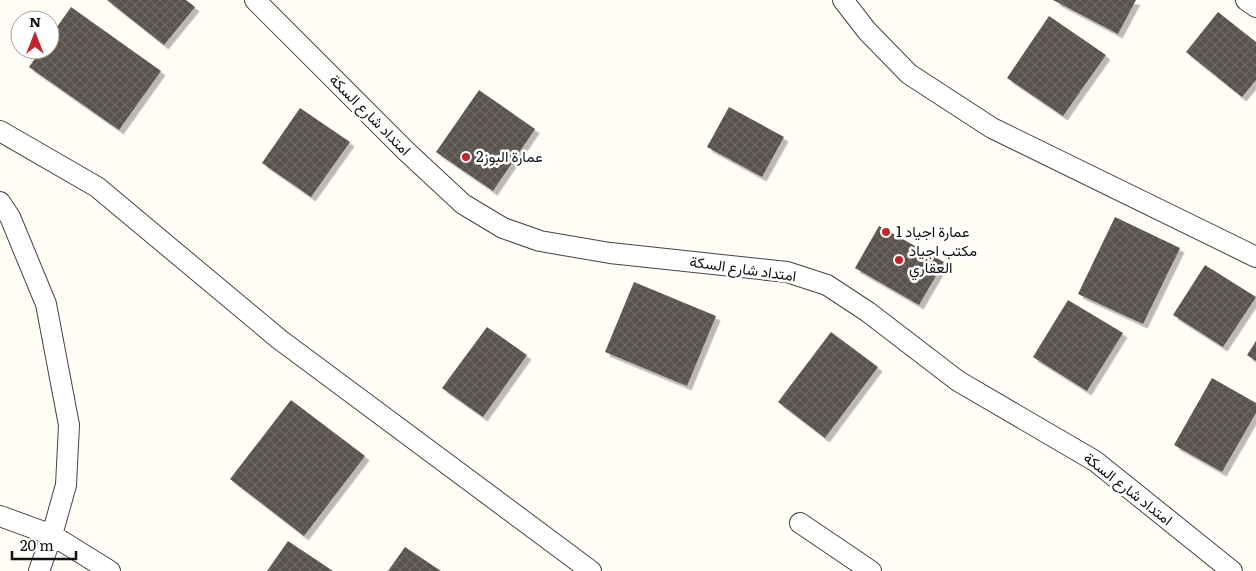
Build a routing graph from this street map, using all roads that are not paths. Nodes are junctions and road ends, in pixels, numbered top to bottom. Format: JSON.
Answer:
{"nodes":[{"id":1,"x":255,"y":0,"type":"edge"},
{"id":2,"x":843,"y":0,"type":"edge"},
{"id":3,"x":1246,"y":0,"type":"edge"},
{"id":4,"x":1256,"y":7,"type":"edge"},
{"id":5,"x":0,"y":131,"type":"edge"},
{"id":6,"x":0,"y":202,"type":"edge"},
{"id":7,"x":1256,"y":257,"type":"edge"},
{"id":8,"x":0,"y":516,"type":"edge"},
{"id":9,"x":800,"y":523,"type":"dead end"},
{"id":10,"x":52,"y":535,"type":"junction"},
{"id":11,"x":39,"y":571,"type":"edge"},
{"id":12,"x":110,"y":571,"type":"edge"},
{"id":13,"x":590,"y":571,"type":"edge"},
{"id":14,"x":871,"y":571,"type":"edge"},
{"id":15,"x":1232,"y":571,"type":"edge"}],
"edges":[{"from":1,"to":15,"type":"street","name":"امتداد شارع السكة"},
{"from":2,"to":7,"type":"street"},
{"from":3,"to":4,"type":"street"},
{"from":5,"to":13,"type":"street"},
{"from":6,"to":10,"type":"street"},
{"from":8,"to":10,"type":"street"},
{"from":9,"to":14,"type":"street"},
{"from":10,"to":11,"type":"street"},
{"from":10,"to":12,"type":"street"}]}
